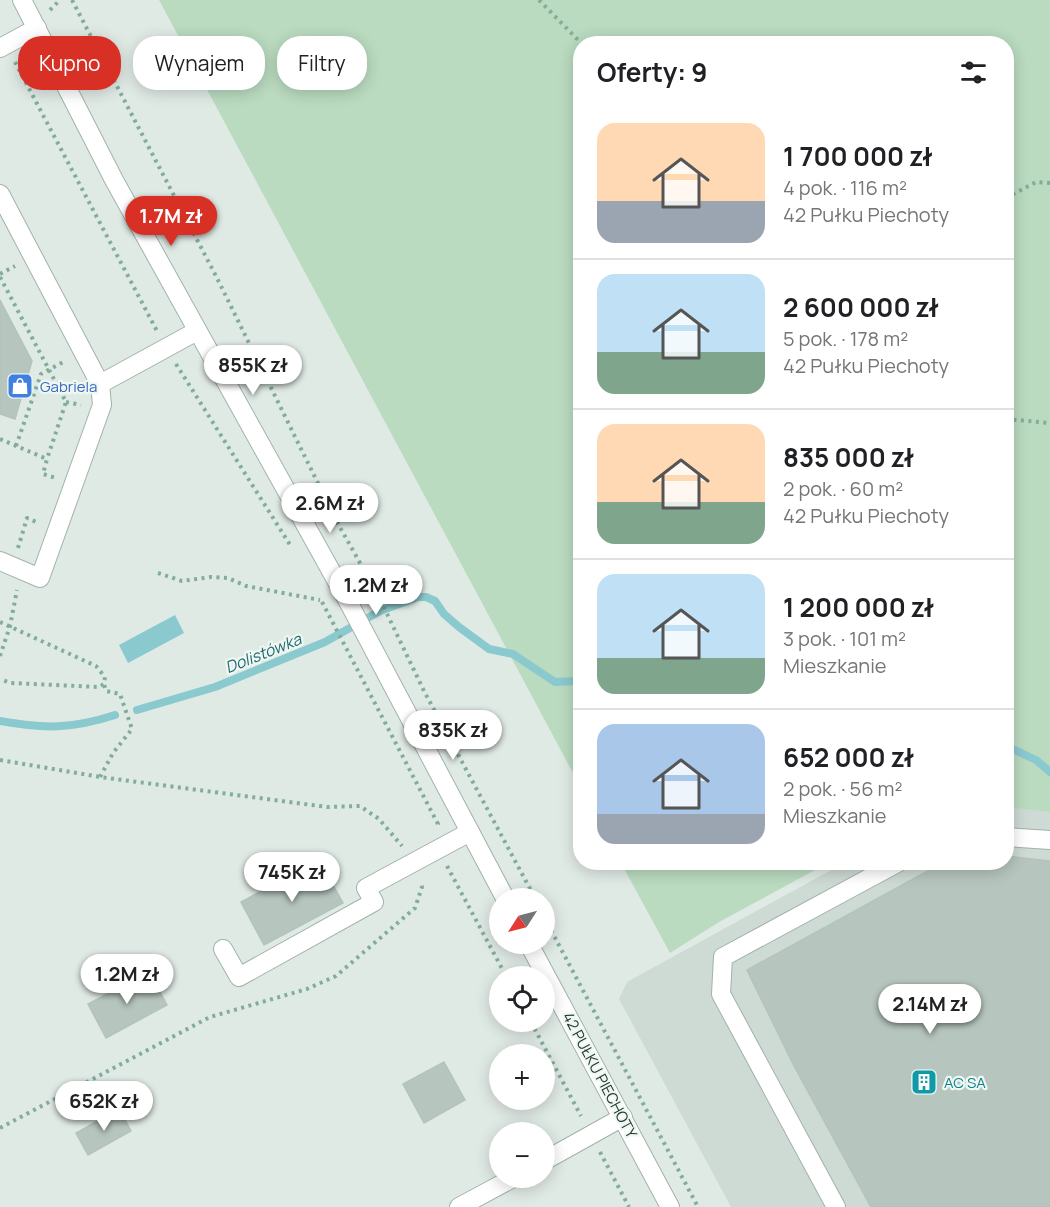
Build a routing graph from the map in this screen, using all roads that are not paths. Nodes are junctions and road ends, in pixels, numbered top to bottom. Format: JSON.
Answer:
{"nodes":[{"id":1,"x":22,"y":0,"type":"edge"},
{"id":2,"x":37,"y":28,"type":"junction"},
{"id":3,"x":5,"y":51,"type":"edge"},
{"id":4,"x":0,"y":194,"type":"edge"},
{"id":5,"x":197,"y":331,"type":"junction"},
{"id":6,"x":100,"y":384,"type":"junction"},
{"id":7,"x":8,"y":557,"type":"edge"},
{"id":8,"x":470,"y":832,"type":"junction"},
{"id":9,"x":1014,"y":838,"type":"edge"},
{"id":10,"x":1050,"y":840,"type":"edge"},
{"id":11,"x":884,"y":870,"type":"edge"},
{"id":12,"x":500,"y":888,"type":"edge"},
{"id":13,"x":224,"y":948,"type":"dead end"},
{"id":14,"x":535,"y":954,"type":"edge"},
{"id":15,"x":623,"y":1117,"type":"junction"},
{"id":16,"x":555,"y":1155,"type":"edge"},
{"id":17,"x":494,"y":1188,"type":"edge"},
{"id":18,"x":459,"y":1207,"type":"edge"},
{"id":19,"x":670,"y":1207,"type":"edge"},
{"id":20,"x":836,"y":1207,"type":"edge"}],
"edges":[{"from":1,"to":2,"type":"street"},
{"from":2,"to":3,"type":"street"},
{"from":2,"to":5,"type":"street"},
{"from":4,"to":6,"type":"street"},
{"from":5,"to":6,"type":"street"},
{"from":5,"to":8,"type":"street"},
{"from":6,"to":7,"type":"street"},
{"from":8,"to":12,"type":"street"},
{"from":8,"to":13,"type":"street"},
{"from":9,"to":10,"type":"street"},
{"from":11,"to":20,"type":"street"},
{"from":14,"to":15,"type":"street","name":"42 PUŁKU PIECHOTY"},
{"from":15,"to":16,"type":"street"},
{"from":15,"to":19,"type":"street","name":"42 PUŁKU PIECHOTY"},
{"from":17,"to":18,"type":"street"}]}
